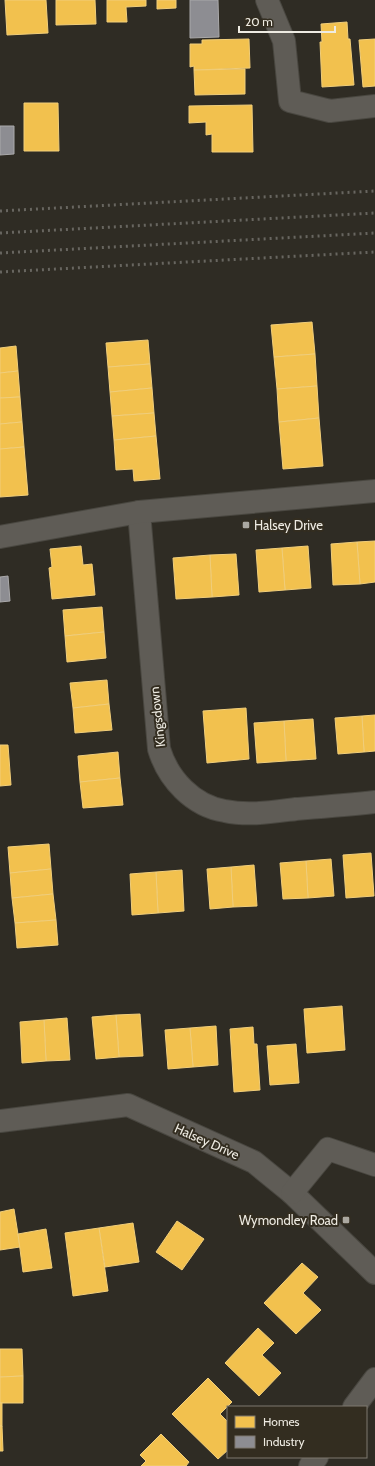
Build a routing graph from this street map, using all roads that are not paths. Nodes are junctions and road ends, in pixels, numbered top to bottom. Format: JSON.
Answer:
{"nodes":[{"id":1,"x":267,"y":0,"type":"edge"},
{"id":2,"x":375,"y":106,"type":"edge"},
{"id":3,"x":375,"y":491,"type":"edge"},
{"id":4,"x":139,"y":512,"type":"junction"},
{"id":5,"x":0,"y":537,"type":"edge"},
{"id":6,"x":375,"y":802,"type":"edge"},
{"id":7,"x":0,"y":1121,"type":"edge"},
{"id":8,"x":375,"y":1166,"type":"edge"},
{"id":9,"x":292,"y":1193,"type":"junction"},
{"id":10,"x":375,"y":1273,"type":"edge"},
{"id":11,"x":375,"y":1379,"type":"edge"},
{"id":12,"x":355,"y":1406,"type":"edge"},
{"id":13,"x":316,"y":1458,"type":"edge"},
{"id":14,"x":310,"y":1466,"type":"edge"}],
"edges":[{"from":1,"to":2,"type":"street"},
{"from":3,"to":4,"type":"street"},
{"from":4,"to":5,"type":"street"},
{"from":4,"to":6,"type":"street","name":"Kingsdown"},
{"from":7,"to":9,"type":"street","name":"Halsey Drive"},
{"from":8,"to":9,"type":"street"},
{"from":9,"to":10,"type":"street","name":"Halsey Drive"},
{"from":11,"to":12,"type":"street"},
{"from":13,"to":14,"type":"street"}]}
